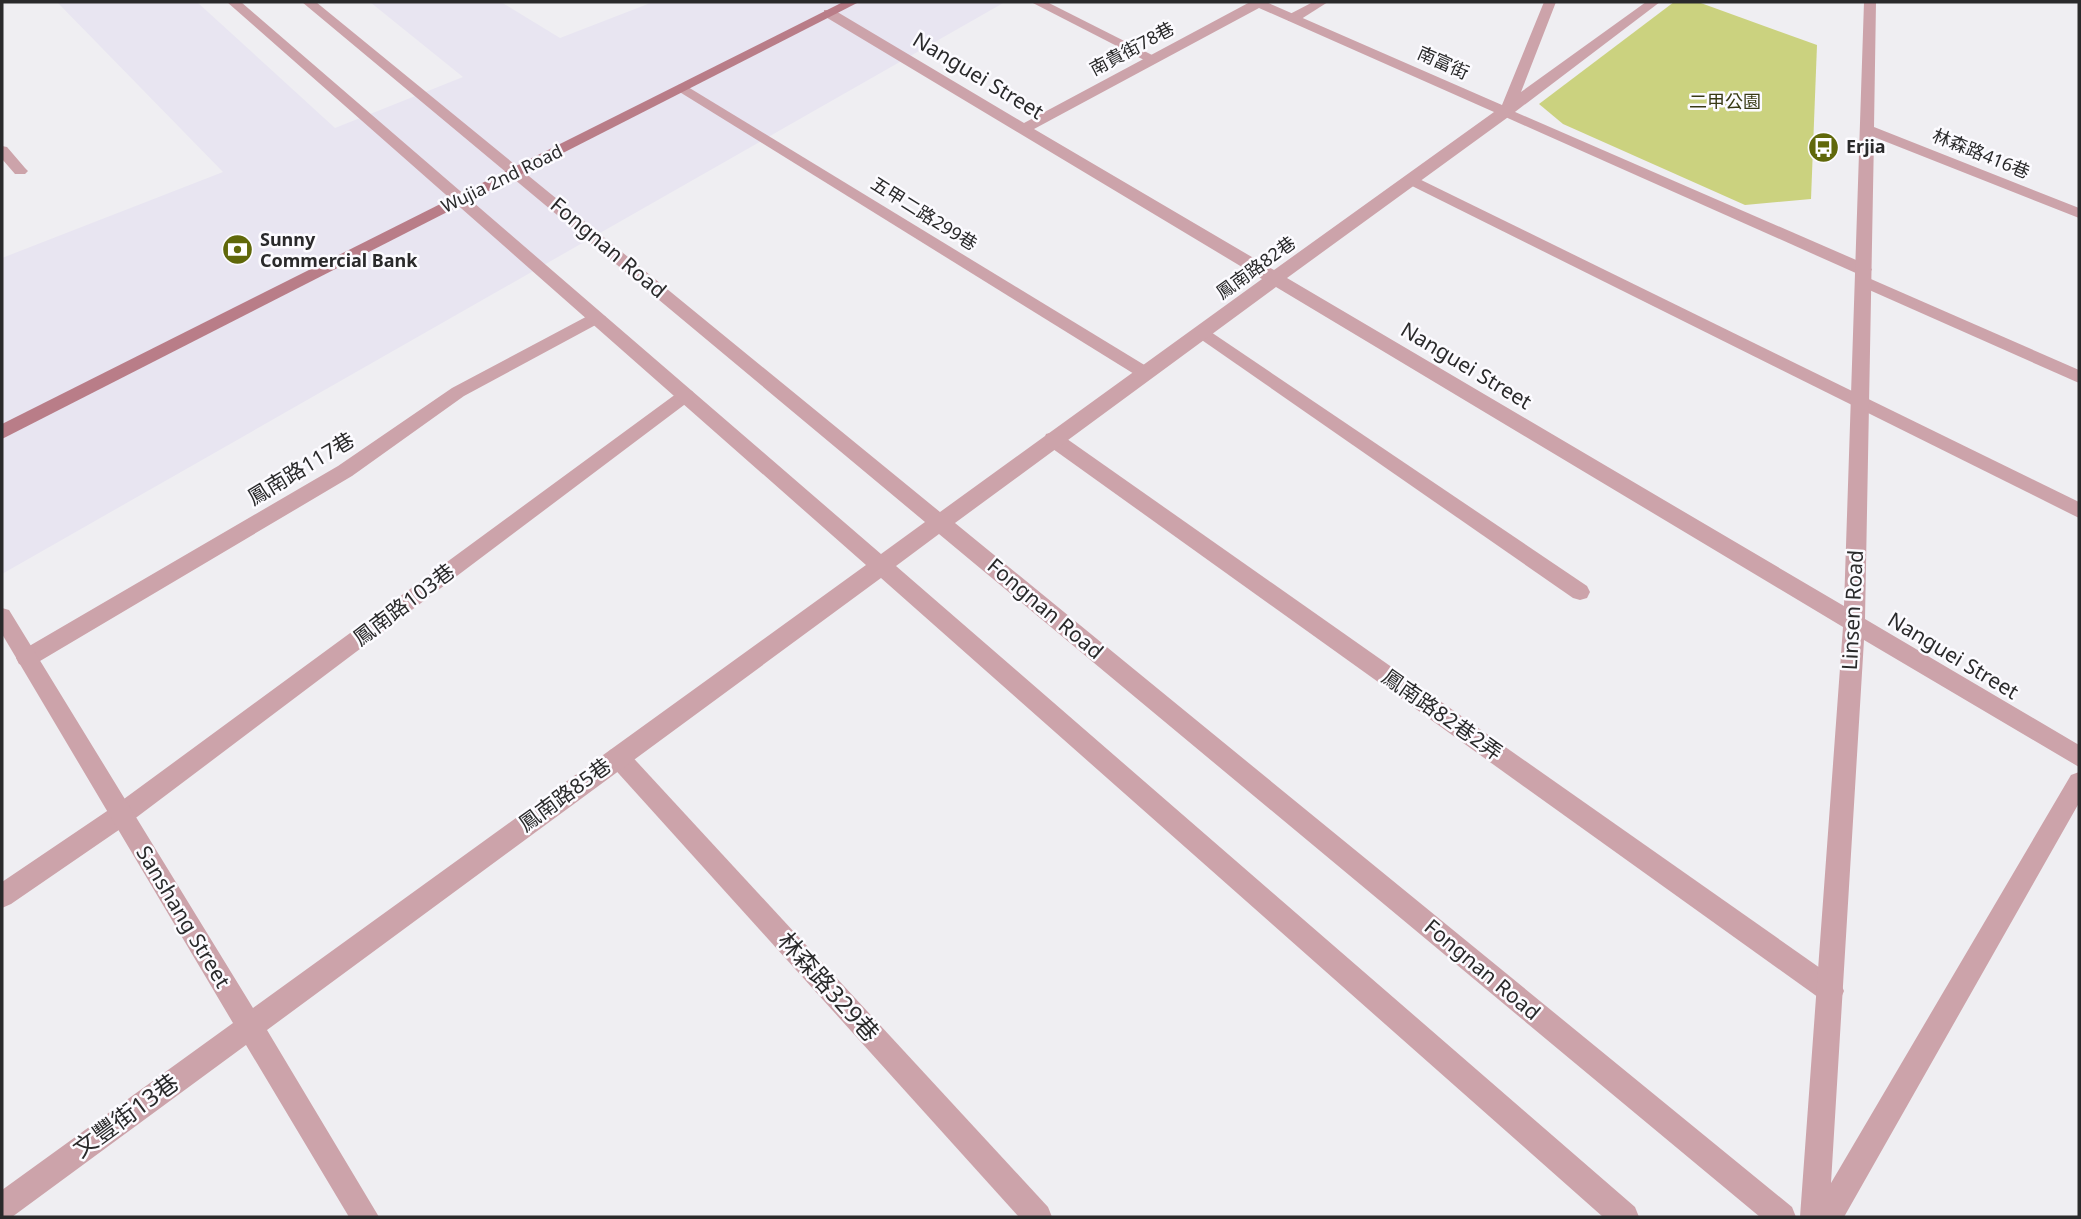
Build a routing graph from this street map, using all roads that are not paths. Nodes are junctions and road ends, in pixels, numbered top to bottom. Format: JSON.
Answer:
{"nodes":[{"id":1,"x":233,"y":2,"type":"edge"},
{"id":2,"x":308,"y":2,"type":"edge"},
{"id":3,"x":853,"y":2,"type":"edge"},
{"id":4,"x":1037,"y":2,"type":"edge"},
{"id":5,"x":1257,"y":2,"type":"edge"},
{"id":6,"x":1322,"y":2,"type":"edge"},
{"id":7,"x":1550,"y":2,"type":"edge"},
{"id":8,"x":1654,"y":2,"type":"edge"},
{"id":9,"x":1870,"y":2,"type":"edge"},
{"id":10,"x":829,"y":13,"type":"junction"},
{"id":11,"x":1293,"y":18,"type":"junction"},
{"id":12,"x":1153,"y":59,"type":"junction"},
{"id":13,"x":683,"y":88,"type":"junction"},
{"id":14,"x":1506,"y":112,"type":"junction"},
{"id":15,"x":1023,"y":129,"type":"junction"},
{"id":16,"x":1868,"y":130,"type":"junction"},
{"id":17,"x":2,"y":150,"type":"edge"},
{"id":18,"x":20,"y":171,"type":"dead end"},
{"id":19,"x":517,"y":172,"type":"junction"},
{"id":20,"x":1410,"y":180,"type":"junction"},
{"id":21,"x":461,"y":198,"type":"junction"},
{"id":22,"x":2079,"y":214,"type":"edge"},
{"id":23,"x":1864,"y":276,"type":"junction"},
{"id":24,"x":1274,"y":278,"type":"junction"},
{"id":25,"x":597,"y":317,"type":"junction"},
{"id":26,"x":1202,"y":332,"type":"junction"},
{"id":27,"x":1145,"y":373,"type":"junction"},
{"id":28,"x":2079,"y":377,"type":"edge"},
{"id":29,"x":686,"y":395,"type":"junction"},
{"id":30,"x":1861,"y":404,"type":"junction"},
{"id":31,"x":2,"y":432,"type":"edge"},
{"id":32,"x":1053,"y":439,"type":"junction"},
{"id":33,"x":2079,"y":511,"type":"edge"},
{"id":34,"x":940,"y":522,"type":"junction"},
{"id":35,"x":881,"y":565,"type":"junction"},
{"id":36,"x":1580,"y":592,"type":"dead end"},
{"id":37,"x":2,"y":616,"type":"edge"},
{"id":38,"x":1854,"y":623,"type":"junction"},
{"id":39,"x":27,"y":658,"type":"junction"},
{"id":40,"x":618,"y":757,"type":"junction"},
{"id":41,"x":2079,"y":757,"type":"edge"},
{"id":42,"x":2079,"y":782,"type":"edge"},
{"id":43,"x":121,"y":815,"type":"junction"},
{"id":44,"x":2,"y":896,"type":"edge"},
{"id":45,"x":1831,"y":991,"type":"junction"},
{"id":46,"x":249,"y":1026,"type":"junction"},
{"id":47,"x":2,"y":1207,"type":"edge"},
{"id":48,"x":365,"y":1217,"type":"edge"},
{"id":49,"x":1038,"y":1217,"type":"edge"},
{"id":50,"x":1625,"y":1217,"type":"edge"},
{"id":51,"x":1782,"y":1217,"type":"edge"},
{"id":52,"x":1815,"y":1217,"type":"edge"},
{"id":53,"x":1828,"y":1217,"type":"edge"}],
"edges":[{"from":1,"to":21,"type":"street"},
{"from":2,"to":19,"type":"street","name":"Fongnan Road"},
{"from":3,"to":10,"type":"main road","name":"Wujia 2nd Road"},
{"from":4,"to":12,"type":"street"},
{"from":5,"to":11,"type":"street","name":"南富街"},
{"from":5,"to":12,"type":"street","name":"南貴街78巷"},
{"from":6,"to":11,"type":"street"},
{"from":7,"to":14,"type":"street"},
{"from":8,"to":14,"type":"street","name":"鳳南路82巷"},
{"from":9,"to":16,"type":"street","name":"Linsen Road"},
{"from":10,"to":13,"type":"main road","name":"Wujia 2nd Road"},
{"from":10,"to":15,"type":"street","name":"Nanguei Street"},
{"from":11,"to":14,"type":"street","name":"南富街"},
{"from":12,"to":15,"type":"street","name":"南貴街78巷"},
{"from":13,"to":19,"type":"main road","name":"Wujia 2nd Road"},
{"from":13,"to":27,"type":"street","name":"五甲二路299巷"},
{"from":14,"to":20,"type":"street","name":"鳳南路82巷"},
{"from":14,"to":23,"type":"street","name":"南富街"},
{"from":15,"to":24,"type":"street","name":"Nanguei Street"},
{"from":16,"to":22,"type":"street","name":"林森路416巷"},
{"from":16,"to":23,"type":"street","name":"Linsen Road"},
{"from":17,"to":18,"type":"street"},
{"from":19,"to":21,"type":"main road","name":"Wujia 2nd Road"},
{"from":19,"to":34,"type":"street","name":"Fongnan Road"},
{"from":20,"to":24,"type":"street","name":"鳳南路82巷"},
{"from":20,"to":30,"type":"street"},
{"from":21,"to":25,"type":"street"},
{"from":21,"to":31,"type":"main road","name":"Wujia 2nd Road"},
{"from":23,"to":28,"type":"street","name":"南富街"},
{"from":23,"to":30,"type":"street","name":"Linsen Road"},
{"from":24,"to":26,"type":"street","name":"鳳南路82巷"},
{"from":24,"to":38,"type":"street","name":"Nanguei Street"},
{"from":25,"to":29,"type":"street"},
{"from":25,"to":39,"type":"street","name":"鳳南路117巷"},
{"from":26,"to":27,"type":"street","name":"鳳南路82巷"},
{"from":26,"to":36,"type":"street"},
{"from":27,"to":32,"type":"street","name":"鳳南路82巷"},
{"from":29,"to":35,"type":"street"},
{"from":29,"to":43,"type":"street","name":"鳳南路103巷"},
{"from":30,"to":33,"type":"street"},
{"from":30,"to":38,"type":"street","name":"Linsen Road"},
{"from":32,"to":34,"type":"street","name":"鳳南路82巷"},
{"from":32,"to":45,"type":"street","name":"鳳南路82巷2弄"},
{"from":34,"to":35,"type":"street","name":"鳳南路82巷"},
{"from":34,"to":51,"type":"street","name":"Fongnan Road"},
{"from":35,"to":40,"type":"street","name":"鳳南路85巷"},
{"from":35,"to":50,"type":"street"},
{"from":37,"to":39,"type":"street","name":"Sanshang Street"},
{"from":38,"to":41,"type":"street","name":"Nanguei Street"},
{"from":38,"to":45,"type":"street","name":"Linsen Road"},
{"from":39,"to":43,"type":"street","name":"Sanshang Street"},
{"from":40,"to":46,"type":"street","name":"鳳南路85巷"},
{"from":40,"to":49,"type":"street","name":"林森路329巷"},
{"from":42,"to":53,"type":"street"},
{"from":43,"to":44,"type":"street","name":"鳳南路103巷"},
{"from":43,"to":46,"type":"street","name":"Sanshang Street"},
{"from":45,"to":52,"type":"street","name":"Linsen Road"},
{"from":46,"to":47,"type":"street","name":"文豐街13巷"},
{"from":46,"to":48,"type":"street","name":"Sanshang Street"}]}
